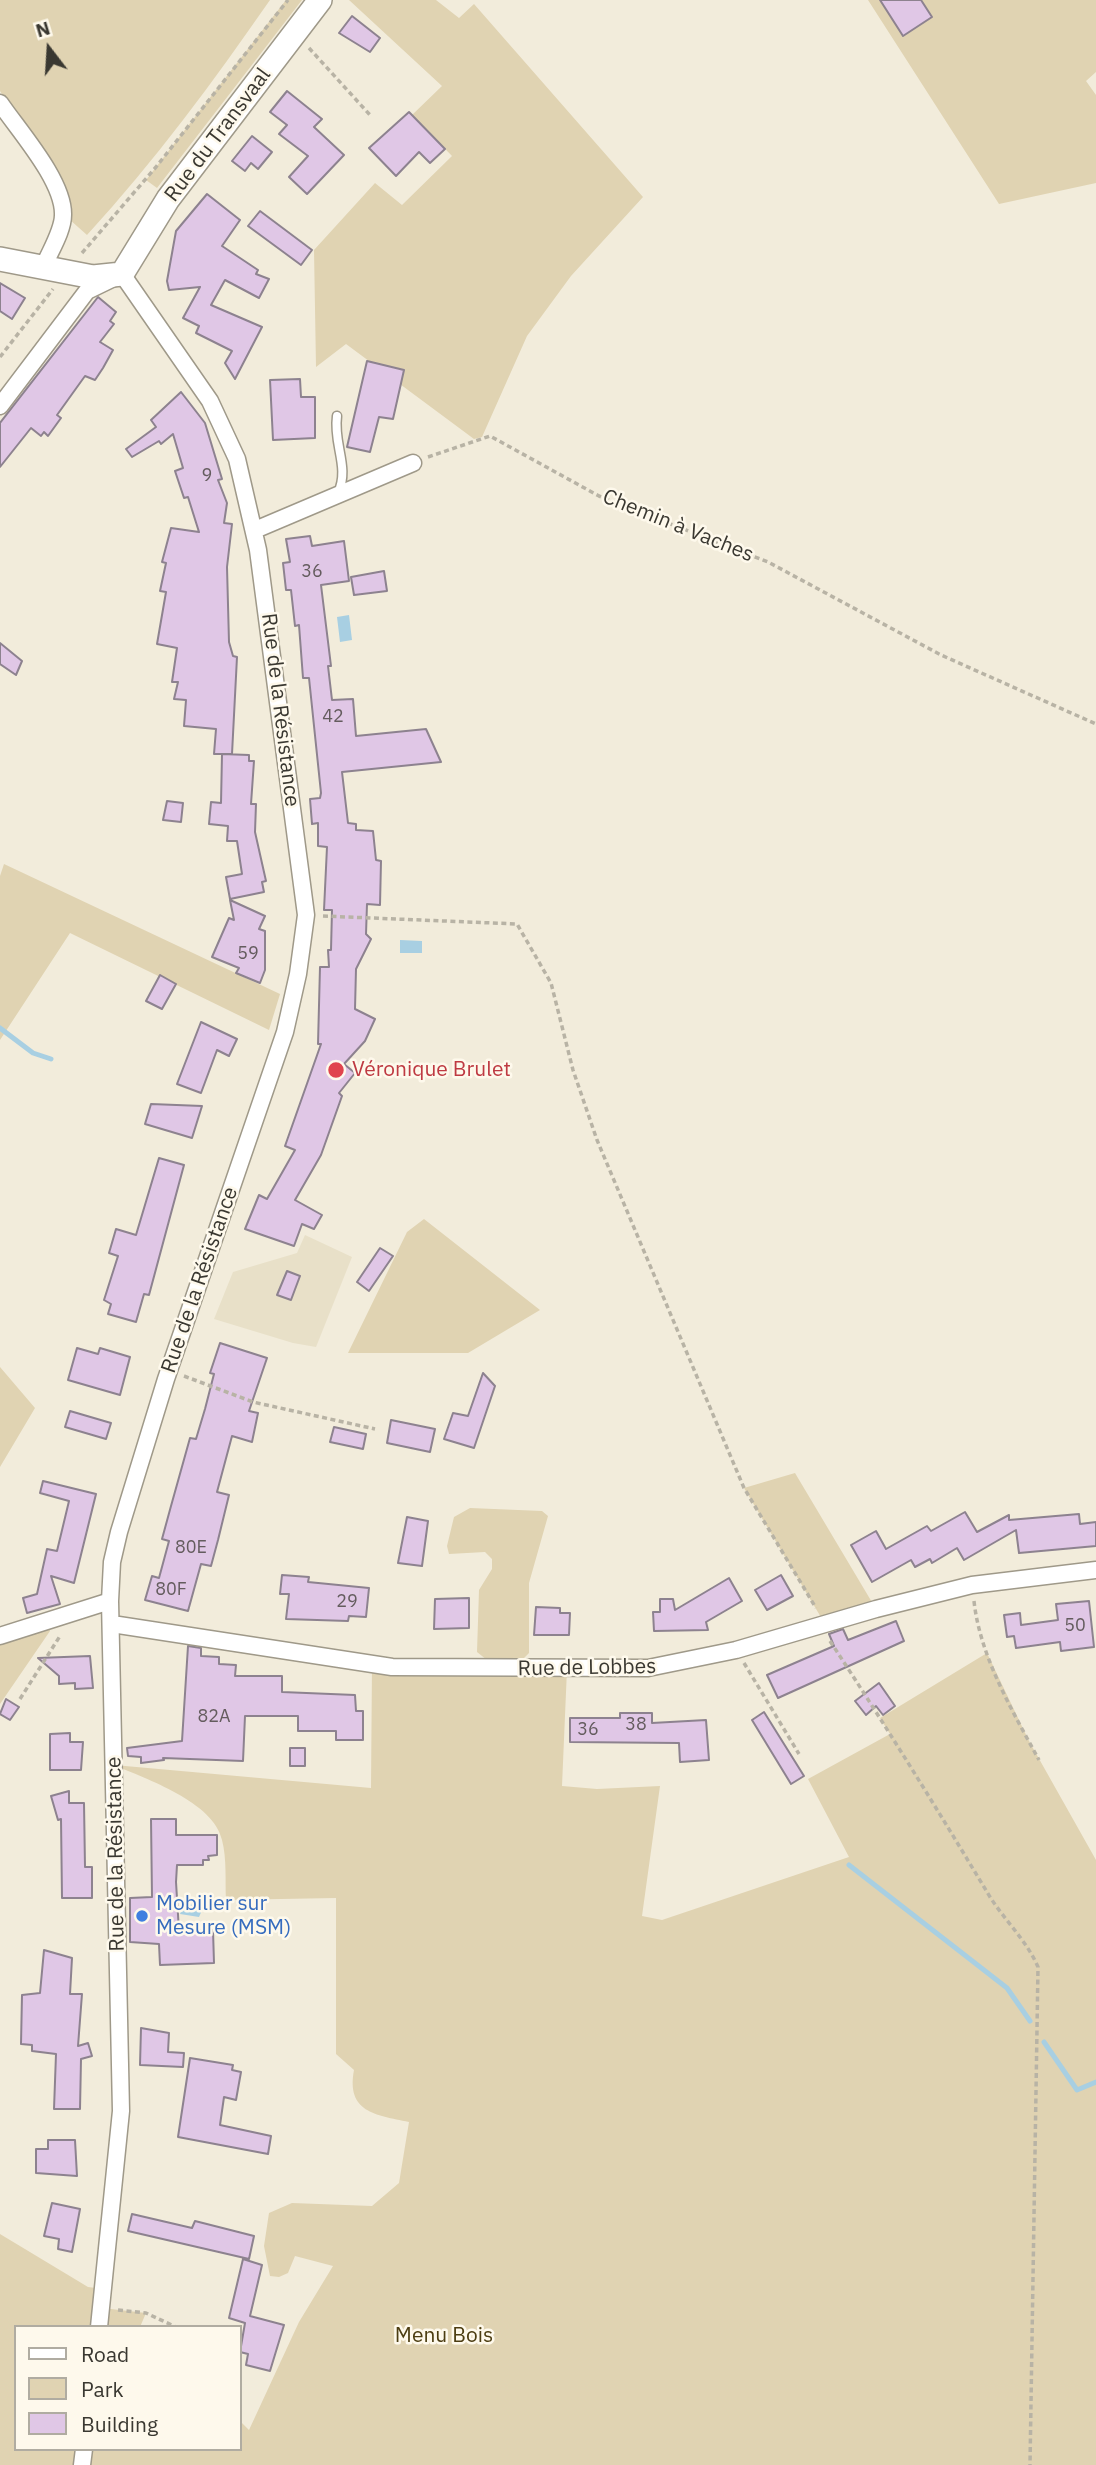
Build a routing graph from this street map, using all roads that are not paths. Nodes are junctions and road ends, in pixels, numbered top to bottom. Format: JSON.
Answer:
{"nodes":[{"id":1,"x":320,"y":0,"type":"edge"},
{"id":2,"x":0,"y":103,"type":"edge"},
{"id":3,"x":0,"y":259,"type":"edge"},
{"id":4,"x":44,"y":266,"type":"junction"},
{"id":5,"x":122,"y":274,"type":"junction"},
{"id":6,"x":0,"y":406,"type":"edge"},
{"id":7,"x":337,"y":416,"type":"dead end"},
{"id":8,"x":413,"y":463,"type":"road end"},
{"id":9,"x":337,"y":496,"type":"junction"},
{"id":10,"x":255,"y":530,"type":"junction"},
{"id":11,"x":1096,"y":1570,"type":"edge"},
{"id":12,"x":110,"y":1601,"type":"junction"},
{"id":13,"x":112,"y":1624,"type":"junction"},
{"id":14,"x":0,"y":1636,"type":"edge"},
{"id":15,"x":99,"y":2325,"type":"edge"}],
"edges":[{"from":1,"to":5,"type":"street","name":"Rue du Transvaal"},
{"from":2,"to":4,"type":"street"},
{"from":3,"to":4,"type":"street"},
{"from":4,"to":5,"type":"street"},
{"from":5,"to":6,"type":"street"},
{"from":5,"to":10,"type":"street","name":"Rue de la Résistance"},
{"from":7,"to":9,"type":"lane"},
{"from":8,"to":9,"type":"street"},
{"from":9,"to":10,"type":"street"},
{"from":10,"to":12,"type":"street","name":"Rue de la Résistance"},
{"from":11,"to":13,"type":"street","name":"Rue de Lobbes"},
{"from":12,"to":13,"type":"street","name":"Rue de la Résistance"},
{"from":12,"to":14,"type":"street"},
{"from":13,"to":15,"type":"street","name":"Rue de la Résistance"}]}
